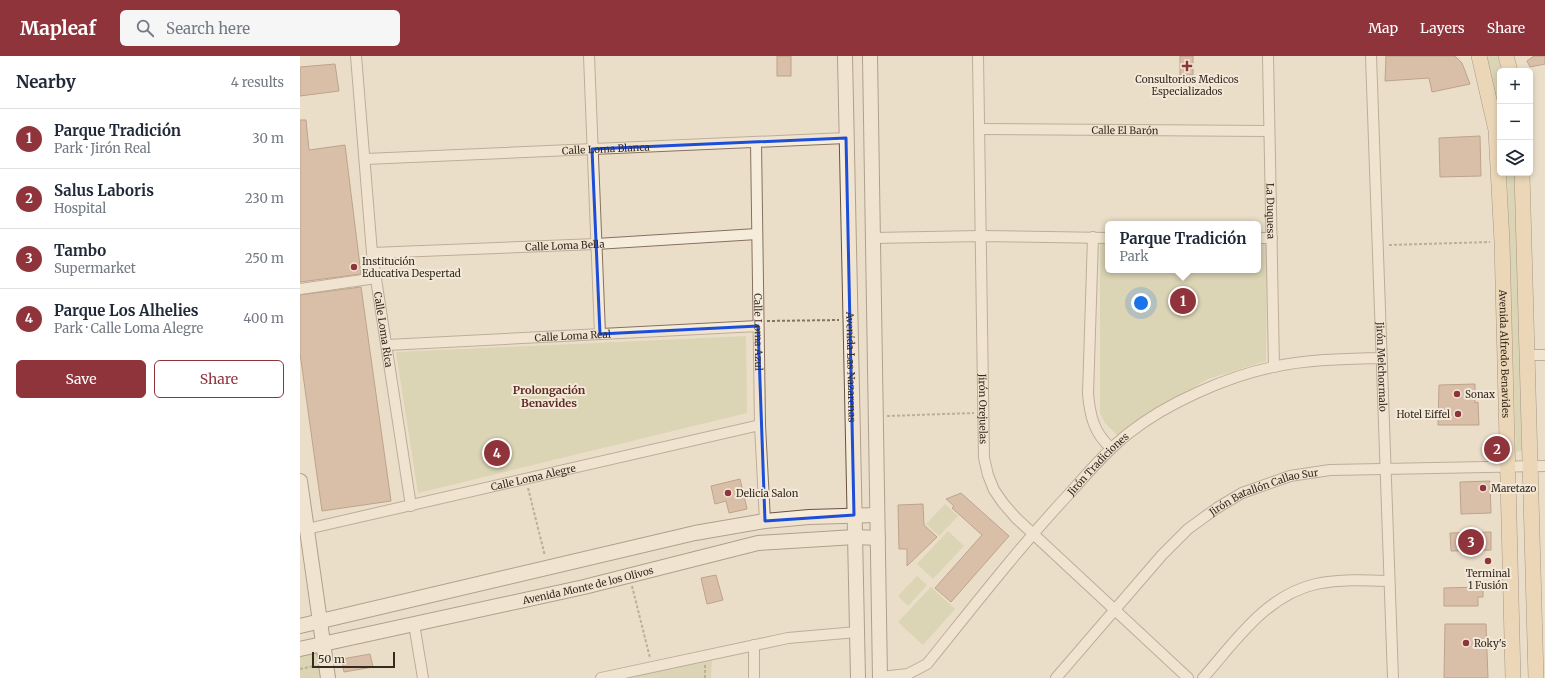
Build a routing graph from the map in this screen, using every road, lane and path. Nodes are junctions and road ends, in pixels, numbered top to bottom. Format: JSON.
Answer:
{"nodes":[{"id":1,"x":356,"y":56,"type":"edge"},
{"id":2,"x":589,"y":56,"type":"edge"},
{"id":3,"x":845,"y":56,"type":"edge"},
{"id":4,"x":870,"y":56,"type":"edge"},
{"id":5,"x":978,"y":56,"type":"edge"},
{"id":6,"x":1268,"y":56,"type":"edge"},
{"id":7,"x":1371,"y":56,"type":"edge"},
{"id":8,"x":1479,"y":56,"type":"edge"},
{"id":9,"x":980,"y":129,"type":"junction"},
{"id":10,"x":1270,"y":131,"type":"junction"},
{"id":11,"x":846,"y":138,"type":"junction"},
{"id":12,"x":756,"y":142,"type":"junction"},
{"id":13,"x":592,"y":149,"type":"junction"},
{"id":14,"x":365,"y":159,"type":"junction"},
{"id":15,"x":1522,"y":176,"type":"edge"},
{"id":16,"x":757,"y":234,"type":"junction"},
{"id":17,"x":982,"y":236,"type":"junction"},
{"id":18,"x":1093,"y":237,"type":"junction"},
{"id":19,"x":873,"y":238,"type":"junction"},
{"id":20,"x":1105,"y":238,"type":"edge"},
{"id":21,"x":1261,"y":238,"type":"edge"},
{"id":22,"x":1272,"y":238,"type":"junction"},
{"id":23,"x":1502,"y":242,"type":"junction"},
{"id":24,"x":596,"y":244,"type":"junction"},
{"id":25,"x":1377,"y":245,"type":"junction"},
{"id":26,"x":372,"y":253,"type":"junction"},
{"id":27,"x":376,"y":278,"type":"junction"},
{"id":28,"x":300,"y":289,"type":"edge"},
{"id":29,"x":850,"y":320,"type":"junction"},
{"id":30,"x":758,"y":323,"type":"junction"},
{"id":31,"x":600,"y":334,"type":"junction"},
{"id":32,"x":387,"y":345,"type":"junction"},
{"id":33,"x":1527,"y":355,"type":"junction"},
{"id":34,"x":1545,"y":355,"type":"edge"},
{"id":35,"x":1381,"y":358,"type":"junction"},
{"id":36,"x":1274,"y":367,"type":"junction"},
{"id":37,"x":983,"y":413,"type":"junction"},
{"id":38,"x":876,"y":417,"type":"junction"},
{"id":39,"x":760,"y":425,"type":"junction"},
{"id":40,"x":1111,"y":448,"type":"junction"},
{"id":41,"x":1538,"y":466,"type":"edge"},
{"id":42,"x":1509,"y":467,"type":"junction"},
{"id":43,"x":1385,"y":469,"type":"junction"},
{"id":44,"x":526,"y":480,"type":"junction"},
{"id":45,"x":300,"y":481,"type":"edge"},
{"id":46,"x":411,"y":506,"type":"junction"},
{"id":47,"x":854,"y":515,"type":"junction"},
{"id":48,"x":878,"y":516,"type":"junction"},
{"id":49,"x":765,"y":521,"type":"junction"},
{"id":50,"x":307,"y":529,"type":"junction"},
{"id":51,"x":1032,"y":534,"type":"junction"},
{"id":52,"x":855,"y":537,"type":"junction"},
{"id":53,"x":878,"y":538,"type":"junction"},
{"id":54,"x":548,"y":569,"type":"junction"},
{"id":55,"x":629,"y":576,"type":"junction"},
{"id":56,"x":1389,"y":581,"type":"junction"},
{"id":57,"x":1115,"y":611,"type":"junction"},
{"id":58,"x":320,"y":621,"type":"junction"},
{"id":59,"x":414,"y":624,"type":"junction"},
{"id":60,"x":300,"y":626,"type":"edge"},
{"id":61,"x":857,"y":632,"type":"junction"},
{"id":62,"x":324,"y":644,"type":"junction"},
{"id":63,"x":754,"y":645,"type":"junction"},
{"id":64,"x":300,"y":649,"type":"edge"},
{"id":65,"x":705,"y":660,"type":"dead end"},
{"id":66,"x":652,"y":667,"type":"junction"},
{"id":67,"x":880,"y":677,"type":"edge"},
{"id":68,"x":328,"y":678,"type":"edge"},
{"id":69,"x":423,"y":678,"type":"edge"},
{"id":70,"x":601,"y":678,"type":"edge"},
{"id":71,"x":705,"y":678,"type":"edge"},
{"id":72,"x":754,"y":678,"type":"edge"},
{"id":73,"x":858,"y":678,"type":"edge"},
{"id":74,"x":1056,"y":678,"type":"edge"},
{"id":75,"x":1188,"y":678,"type":"edge"},
{"id":76,"x":1203,"y":678,"type":"edge"},
{"id":77,"x":1393,"y":678,"type":"edge"},
{"id":78,"x":1513,"y":678,"type":"edge"},
{"id":79,"x":1536,"y":678,"type":"edge"}],
"edges":[{"from":1,"to":14,"type":"street","name":"Calle Loma Rica"},
{"from":2,"to":13,"type":"street"},
{"from":3,"to":11,"type":"street","name":"Avenida Las Nazarenas"},
{"from":4,"to":19,"type":"street"},
{"from":5,"to":9,"type":"street","name":"Jirón Orejuelas"},
{"from":6,"to":10,"type":"street","name":"La Duquesa"},
{"from":7,"to":25,"type":"street","name":"Jirón Melchormalo"},
{"from":8,"to":23,"type":"main road","name":"Avenida Alfredo Benavides"},
{"from":9,"to":10,"type":"street","name":"Calle El Barón"},
{"from":9,"to":17,"type":"street","name":"Jirón Orejuelas"},
{"from":10,"to":22,"type":"street","name":"La Duquesa"},
{"from":11,"to":12,"type":"street","name":"Calle Loma Blanca"},
{"from":11,"to":29,"type":"street","name":"Avenida Las Nazarenas"},
{"from":12,"to":13,"type":"street","name":"Calle Loma Blanca"},
{"from":12,"to":16,"type":"street","name":"Calle Loma Azul"},
{"from":13,"to":14,"type":"street","name":"Calle Loma Blanca"},
{"from":13,"to":24,"type":"street"},
{"from":14,"to":26,"type":"street","name":"Calle Loma Rica"},
{"from":15,"to":33,"type":"main road","name":"Avenida Alfredo Benavides"},
{"from":16,"to":24,"type":"street","name":"Calle Loma Bella"},
{"from":16,"to":30,"type":"street","name":"Calle Loma Azul"},
{"from":17,"to":18,"type":"street"},
{"from":17,"to":19,"type":"street"},
{"from":17,"to":37,"type":"street","name":"Jirón Orejuelas"},
{"from":18,"to":20,"type":"street"},
{"from":18,"to":40,"type":"street"},
{"from":19,"to":38,"type":"street"},
{"from":21,"to":22,"type":"street"},
{"from":22,"to":36,"type":"street","name":"La Duquesa"},
{"from":23,"to":25,"type":"path"},
{"from":23,"to":42,"type":"main road","name":"Avenida Alfredo Benavides"},
{"from":24,"to":26,"type":"street","name":"Calle Loma Bella"},
{"from":24,"to":31,"type":"street"},
{"from":25,"to":35,"type":"street","name":"Jirón Melchormalo"},
{"from":26,"to":27,"type":"street","name":"Calle Loma Rica"},
{"from":27,"to":28,"type":"street"},
{"from":27,"to":32,"type":"street","name":"Calle Loma Rica"},
{"from":29,"to":30,"type":"path"},
{"from":29,"to":47,"type":"street","name":"Avenida Las Nazarenas"},
{"from":30,"to":31,"type":"street","name":"Calle Loma Real"},
{"from":30,"to":39,"type":"street","name":"Calle Loma Azul"},
{"from":31,"to":32,"type":"street","name":"Calle Loma Real"},
{"from":32,"to":46,"type":"street","name":"Calle Loma Rica"},
{"from":33,"to":34,"type":"street"},
{"from":33,"to":41,"type":"main road","name":"Avenida Alfredo Benavides"},
{"from":35,"to":36,"type":"street","name":"Jirón Tradiciones"},
{"from":35,"to":43,"type":"street","name":"Jirón Melchormalo"},
{"from":36,"to":40,"type":"street","name":"Jirón Tradiciones"},
{"from":37,"to":38,"type":"path"},
{"from":37,"to":51,"type":"street","name":"Jirón Orejuelas"},
{"from":38,"to":48,"type":"street"},
{"from":39,"to":44,"type":"street","name":"Calle Loma Alegre"},
{"from":39,"to":49,"type":"street","name":"Calle Loma Azul"},
{"from":40,"to":51,"type":"street","name":"Jirón Tradiciones"},
{"from":41,"to":42,"type":"street","name":"Jirón Batallón Callao Sur"},
{"from":41,"to":79,"type":"main road","name":"Avenida Alfredo Benavides"},
{"from":42,"to":43,"type":"street","name":"Jirón Batallón Callao Sur"},
{"from":42,"to":78,"type":"main road","name":"Avenida Alfredo Benavides"},
{"from":43,"to":56,"type":"street","name":"Jirón Melchormalo"},
{"from":43,"to":57,"type":"street","name":"Jirón Batallón Callao Sur"},
{"from":44,"to":46,"type":"street","name":"Calle Loma Alegre"},
{"from":44,"to":54,"type":"path"},
{"from":45,"to":50,"type":"street"},
{"from":46,"to":50,"type":"street","name":"Calle Loma Alegre"},
{"from":47,"to":48,"type":"street"},
{"from":47,"to":49,"type":"street"},
{"from":47,"to":52,"type":"street","name":"Avenida Las Nazarenas"},
{"from":48,"to":53,"type":"street"},
{"from":49,"to":54,"type":"street"},
{"from":50,"to":58,"type":"street"},
{"from":51,"to":57,"type":"street","name":"Jirón Orejuelas"},
{"from":51,"to":67,"type":"street","name":"Jirón Tradiciones"},
{"from":52,"to":53,"type":"street","name":"Avenida Monte de los Olivos"},
{"from":52,"to":55,"type":"street","name":"Avenida Monte de los Olivos"},
{"from":52,"to":61,"type":"street","name":"Avenida Las Nazarenas"},
{"from":53,"to":67,"type":"street"},
{"from":54,"to":58,"type":"street"},
{"from":55,"to":59,"type":"street","name":"Avenida Monte de los Olivos"},
{"from":55,"to":66,"type":"path"},
{"from":56,"to":76,"type":"street"},
{"from":56,"to":77,"type":"street","name":"Jirón Melchormalo"},
{"from":57,"to":74,"type":"street","name":"Jirón Batallón Callao Sur"},
{"from":57,"to":75,"type":"street","name":"Jirón Orejuelas"},
{"from":58,"to":60,"type":"street"},
{"from":58,"to":62,"type":"street"},
{"from":59,"to":62,"type":"street","name":"Avenida Monte de los Olivos"},
{"from":59,"to":69,"type":"street"},
{"from":61,"to":63,"type":"street"},
{"from":61,"to":73,"type":"street","name":"Avenida Las Nazarenas"},
{"from":62,"to":64,"type":"street","name":"Avenida Monte de los Olivos"},
{"from":62,"to":68,"type":"street"},
{"from":63,"to":66,"type":"street"},
{"from":63,"to":72,"type":"street"},
{"from":65,"to":71,"type":"path"},
{"from":66,"to":70,"type":"street"}]}
